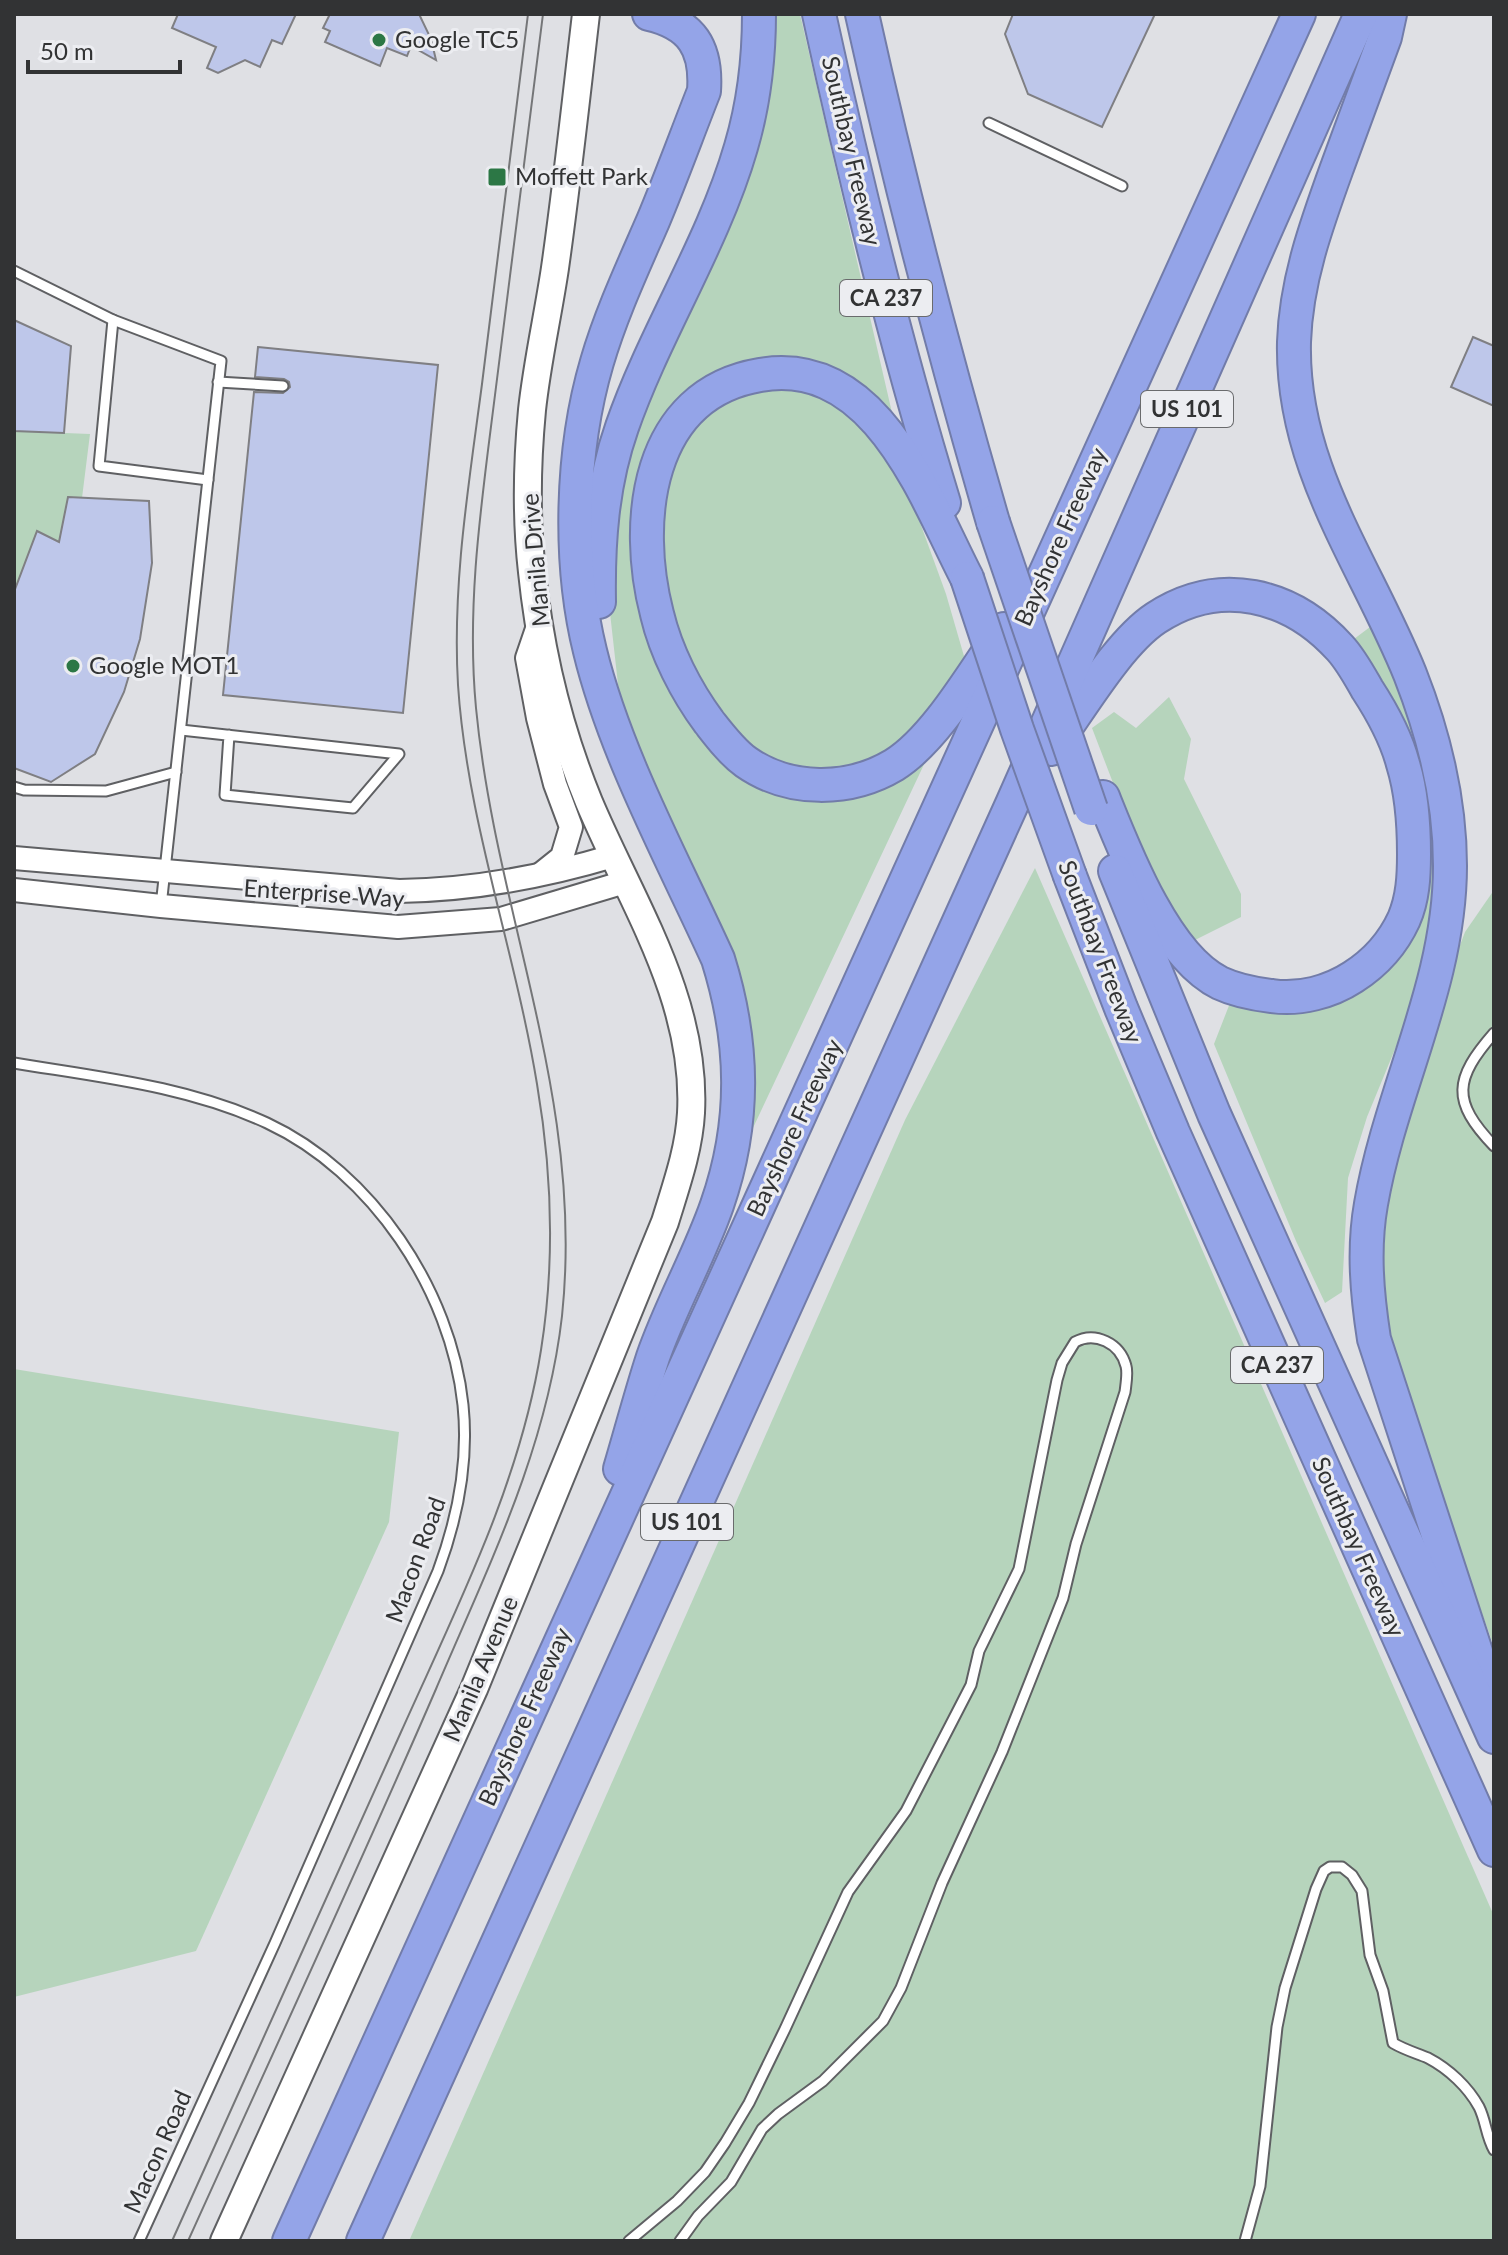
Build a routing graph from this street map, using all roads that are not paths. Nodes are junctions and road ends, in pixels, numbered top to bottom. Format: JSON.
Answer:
{"nodes":[{"id":1,"x":586,"y":14,"type":"edge"},
{"id":2,"x":649,"y":14,"type":"edge"},
{"id":3,"x":759,"y":14,"type":"edge"},
{"id":4,"x":819,"y":14,"type":"edge"},
{"id":5,"x":862,"y":14,"type":"edge"},
{"id":6,"x":1299,"y":14,"type":"edge"},
{"id":7,"x":1361,"y":14,"type":"edge"},
{"id":8,"x":1390,"y":14,"type":"edge"},
{"id":9,"x":989,"y":123,"type":"dead end"},
{"id":10,"x":1122,"y":186,"type":"dead end"},
{"id":11,"x":14,"y":271,"type":"edge"},
{"id":12,"x":113,"y":320,"type":"junction"},
{"id":13,"x":218,"y":382,"type":"junction"},
{"id":14,"x":283,"y":386,"type":"dead end"},
{"id":15,"x":208,"y":480,"type":"junction"},
{"id":16,"x":1049,"y":565,"type":"junction"},
{"id":17,"x":967,"y":578,"type":"junction"},
{"id":18,"x":539,"y":623,"type":"junction"},
{"id":19,"x":612,"y":724,"type":"junction"},
{"id":20,"x":181,"y":730,"type":"junction"},
{"id":21,"x":229,"y":735,"type":"junction"},
{"id":22,"x":176,"y":772,"type":"junction"},
{"id":23,"x":14,"y":787,"type":"edge"},
{"id":24,"x":1097,"y":803,"type":"junction"},
{"id":25,"x":1012,"y":804,"type":"junction"},
{"id":26,"x":613,"y":856,"type":"junction"},
{"id":27,"x":14,"y":858,"type":"edge"},
{"id":28,"x":165,"y":871,"type":"junction"},
{"id":29,"x":541,"y":874,"type":"junction"},
{"id":30,"x":625,"y":882,"type":"junction"},
{"id":31,"x":14,"y":890,"type":"edge"},
{"id":32,"x":161,"y":906,"type":"junction"},
{"id":33,"x":1494,"y":1033,"type":"edge"},
{"id":34,"x":14,"y":1063,"type":"edge"},
{"id":35,"x":691,"y":1083,"type":"joint"},
{"id":36,"x":1494,"y":1146,"type":"edge"},
{"id":37,"x":589,"y":1575,"type":"junction"},
{"id":38,"x":1494,"y":1707,"type":"edge"},
{"id":39,"x":1494,"y":1737,"type":"edge"},
{"id":40,"x":1494,"y":1850,"type":"edge"},
{"id":41,"x":1494,"y":2150,"type":"edge"},
{"id":42,"x":139,"y":2241,"type":"edge"},
{"id":43,"x":224,"y":2241,"type":"edge"},
{"id":44,"x":289,"y":2241,"type":"edge"},
{"id":45,"x":363,"y":2241,"type":"edge"},
{"id":46,"x":629,"y":2241,"type":"edge"},
{"id":47,"x":680,"y":2241,"type":"edge"},
{"id":48,"x":1245,"y":2241,"type":"edge"}],
"edges":[{"from":1,"to":18,"type":"main road","name":"Manila Drive"},
{"from":2,"to":19,"type":"highway"},
{"from":3,"to":19,"type":"highway"},
{"from":4,"to":17,"type":"highway","name":"Southbay Freeway","number":"CA 237"},
{"from":5,"to":24,"type":"highway","name":"Southbay Freeway","number":"CA 237","bridge":true},
{"from":6,"to":16,"type":"highway","name":"Bayshore Freeway","number":"US 101"},
{"from":7,"to":25,"type":"highway","number":"US 101"},
{"from":8,"to":38,"type":"highway"},
{"from":9,"to":10,"type":"lane"},
{"from":11,"to":12,"type":"lane"},
{"from":12,"to":13,"type":"lane"},
{"from":12,"to":15,"type":"lane"},
{"from":13,"to":14,"type":"lane"},
{"from":13,"to":15,"type":"lane"},
{"from":15,"to":20,"type":"lane"},
{"from":16,"to":17,"type":"highway"},
{"from":16,"to":37,"type":"highway","name":"Bayshore Freeway","number":"US 101"},
{"from":17,"to":40,"type":"highway","name":"Southbay Freeway","number":"CA 237","bridge":true},
{"from":18,"to":26,"type":"main road","name":"Manila Drive"},
{"from":18,"to":29,"type":"street"},
{"from":19,"to":37,"type":"highway"},
{"from":20,"to":21,"type":"lane"},
{"from":20,"to":22,"type":"lane"},
{"from":21,"to":21,"type":"lane"},
{"from":22,"to":23,"type":"lane"},
{"from":22,"to":28,"type":"lane"},
{"from":24,"to":25,"type":"highway"},
{"from":24,"to":39,"type":"highway","name":"Southbay Freeway","number":"CA 237"},
{"from":25,"to":45,"type":"highway","number":"US 101"},
{"from":26,"to":29,"type":"street","name":"Enterprise Way"},
{"from":26,"to":30,"type":"main road","name":"Manila Drive"},
{"from":27,"to":28,"type":"street","name":"Enterprise Way"},
{"from":28,"to":29,"type":"street","name":"Enterprise Way"},
{"from":28,"to":32,"type":"lane"},
{"from":30,"to":32,"type":"street","name":"Enterprise Way"},
{"from":30,"to":35,"type":"main road","name":"Manila Drive"},
{"from":31,"to":32,"type":"street","name":"Enterprise Way"},
{"from":33,"to":36,"type":"lane"},
{"from":34,"to":42,"type":"lane","name":"Macon Road"},
{"from":35,"to":43,"type":"main road","name":"Manila Avenue"},
{"from":37,"to":44,"type":"highway","name":"Bayshore Freeway","number":"US 101"},
{"from":41,"to":48,"type":"lane"},
{"from":46,"to":47,"type":"lane"}]}
